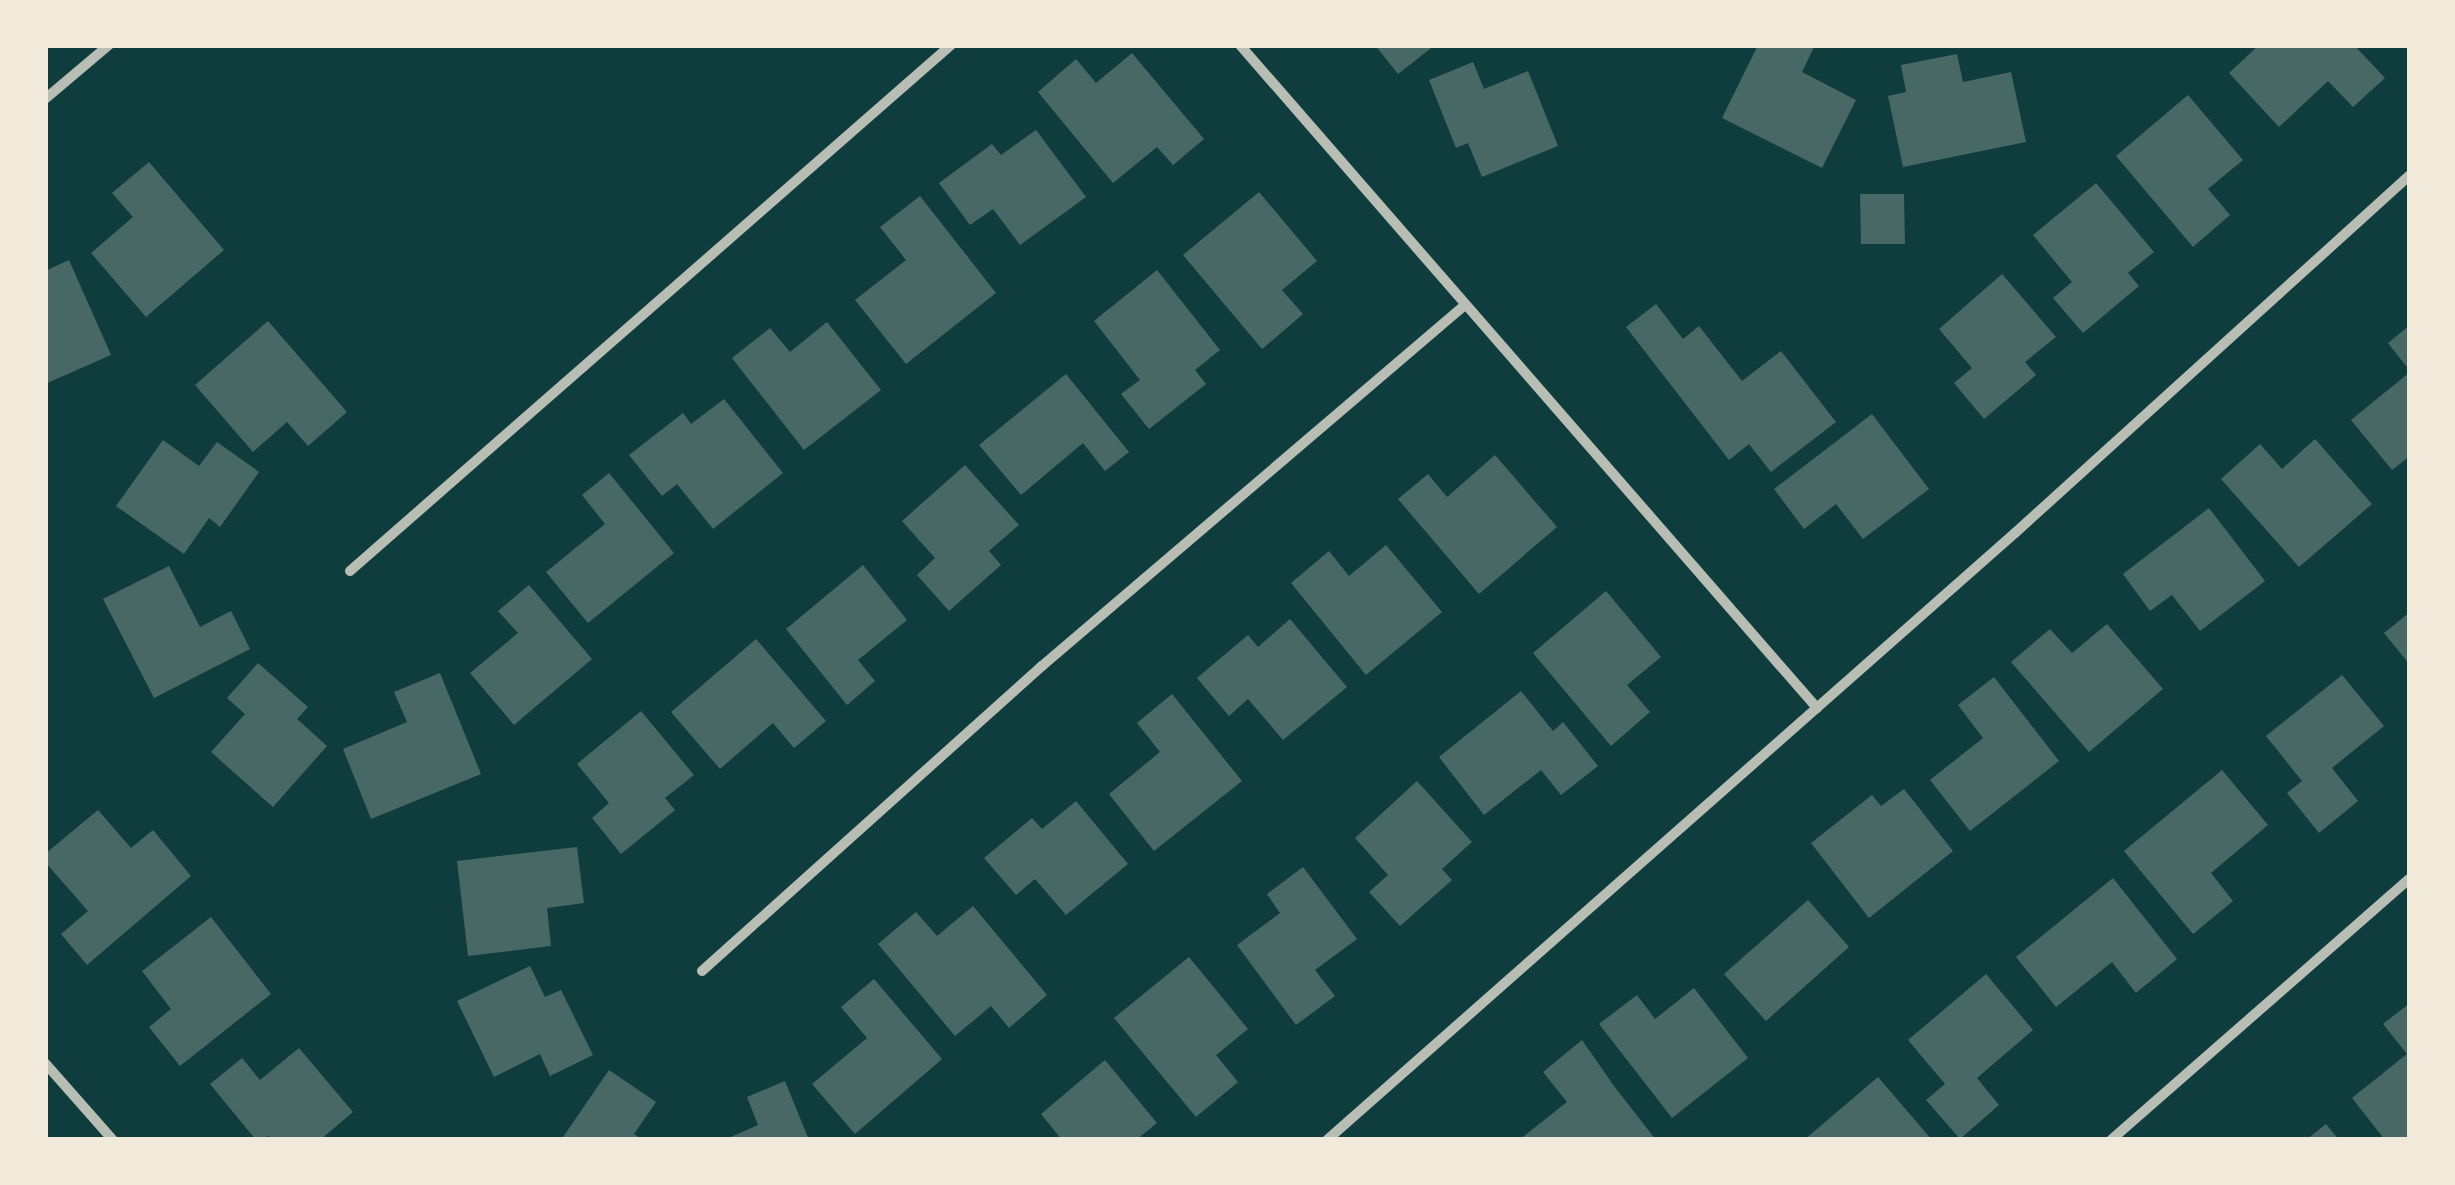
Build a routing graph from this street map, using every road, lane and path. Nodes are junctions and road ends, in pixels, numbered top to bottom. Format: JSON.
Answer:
{"nodes":[{"id":1,"x":108,"y":45,"type":"edge"},
{"id":2,"x":951,"y":45,"type":"edge"},
{"id":3,"x":1240,"y":45,"type":"edge"},
{"id":4,"x":45,"y":99,"type":"edge"},
{"id":5,"x":2410,"y":175,"type":"edge"},
{"id":6,"x":1465,"y":306,"type":"junction"},
{"id":7,"x":350,"y":571,"type":"dead end"},
{"id":8,"x":1818,"y":708,"type":"junction"},
{"id":9,"x":2410,"y":878,"type":"edge"},
{"id":10,"x":702,"y":971,"type":"dead end"},
{"id":11,"x":45,"y":1063,"type":"edge"},
{"id":12,"x":113,"y":1140,"type":"edge"},
{"id":13,"x":1327,"y":1140,"type":"edge"},
{"id":14,"x":2111,"y":1140,"type":"edge"}],
"edges":[{"from":1,"to":4,"type":"street"},
{"from":2,"to":7,"type":"street"},
{"from":3,"to":6,"type":"street"},
{"from":5,"to":8,"type":"street"},
{"from":6,"to":8,"type":"street"},
{"from":6,"to":10,"type":"street"},
{"from":8,"to":13,"type":"street"},
{"from":9,"to":14,"type":"street"},
{"from":11,"to":12,"type":"street"}]}
